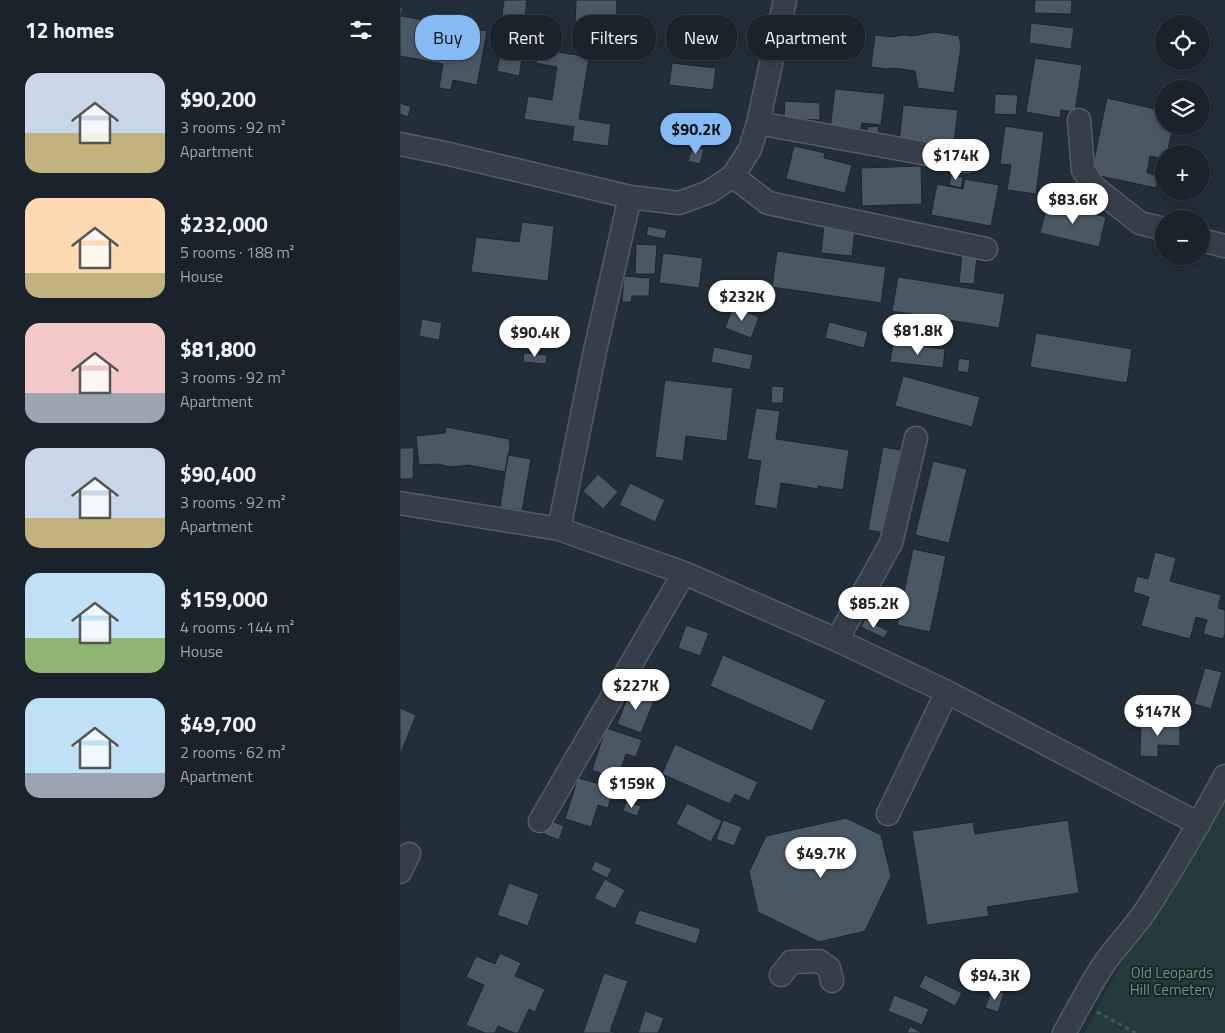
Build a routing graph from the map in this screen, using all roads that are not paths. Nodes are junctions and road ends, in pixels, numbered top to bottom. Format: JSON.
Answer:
{"nodes":[{"id":1,"x":785,"y":0,"type":"edge"},
{"id":2,"x":1080,"y":120,"type":"dead end"},
{"id":3,"x":758,"y":123,"type":"junction"},
{"id":4,"x":400,"y":144,"type":"edge"},
{"id":5,"x":966,"y":161,"type":"dead end"},
{"id":6,"x":733,"y":176,"type":"junction"},
{"id":7,"x":630,"y":197,"type":"junction"},
{"id":8,"x":1155,"y":227,"type":"edge"},
{"id":9,"x":1210,"y":242,"type":"edge"},
{"id":10,"x":1225,"y":246,"type":"edge"},
{"id":11,"x":986,"y":249,"type":"dead end"},
{"id":12,"x":916,"y":438,"type":"dead end"},
{"id":13,"x":400,"y":503,"type":"edge"},
{"id":14,"x":559,"y":530,"type":"junction"},
{"id":15,"x":684,"y":573,"type":"junction"},
{"id":16,"x":837,"y":640,"type":"junction"},
{"id":17,"x":947,"y":692,"type":"junction"},
{"id":18,"x":1225,"y":776,"type":"edge"},
{"id":19,"x":888,"y":814,"type":"dead end"},
{"id":20,"x":540,"y":821,"type":"dead end"},
{"id":21,"x":1199,"y":824,"type":"junction"},
{"id":22,"x":781,"y":975,"type":"dead end"},
{"id":23,"x":832,"y":981,"type":"dead end"},
{"id":24,"x":1064,"y":1033,"type":"edge"}],
"edges":[{"from":1,"to":3,"type":"street"},
{"from":2,"to":8,"type":"street"},
{"from":3,"to":5,"type":"street"},
{"from":3,"to":6,"type":"street"},
{"from":4,"to":7,"type":"street"},
{"from":6,"to":7,"type":"street"},
{"from":6,"to":11,"type":"street"},
{"from":7,"to":14,"type":"street"},
{"from":9,"to":10,"type":"street"},
{"from":12,"to":16,"type":"street"},
{"from":13,"to":14,"type":"street"},
{"from":14,"to":15,"type":"street"},
{"from":15,"to":16,"type":"street"},
{"from":15,"to":20,"type":"street"},
{"from":16,"to":17,"type":"street"},
{"from":17,"to":19,"type":"street"},
{"from":17,"to":21,"type":"street"},
{"from":18,"to":21,"type":"street"},
{"from":21,"to":24,"type":"street"},
{"from":22,"to":23,"type":"street"}]}
